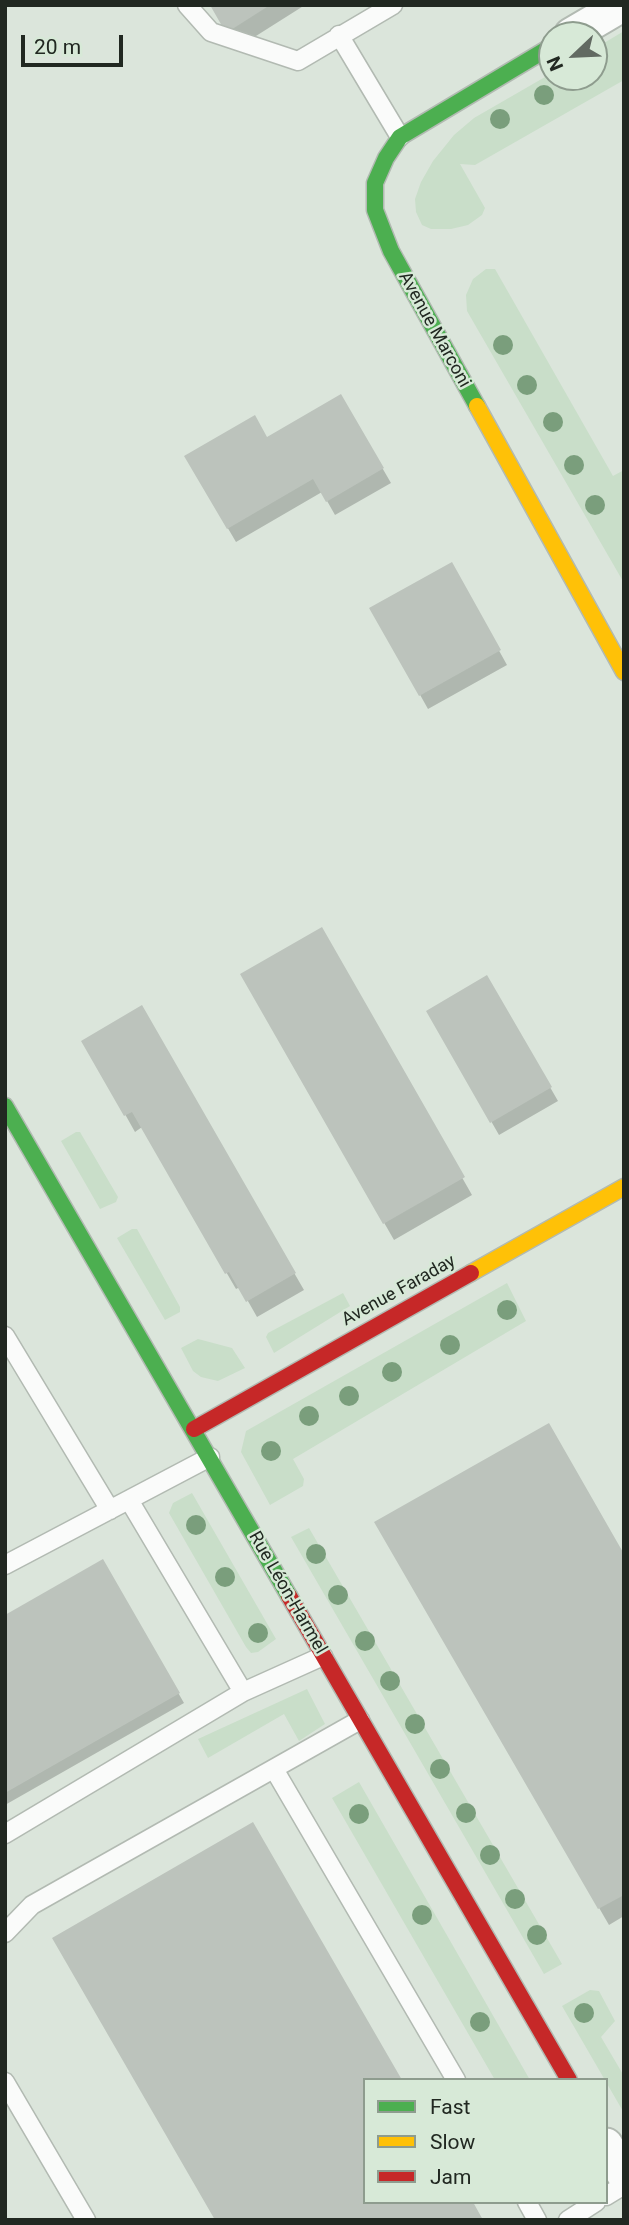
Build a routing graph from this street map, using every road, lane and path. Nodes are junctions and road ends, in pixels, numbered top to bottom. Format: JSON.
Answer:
{"nodes":[{"id":1,"x":187,"y":5,"type":"edge"},
{"id":2,"x":393,"y":5,"type":"edge"},
{"id":3,"x":622,"y":5,"type":"edge"},
{"id":4,"x":595,"y":21,"type":"edge"},
{"id":5,"x":339,"y":35,"type":"junction"},
{"id":6,"x":538,"y":54,"type":"edge"},
{"id":7,"x":400,"y":136,"type":"junction"},
{"id":8,"x":624,"y":672,"type":"edge"},
{"id":9,"x":5,"y":1106,"type":"edge"},
{"id":10,"x":624,"y":1187,"type":"edge"},
{"id":11,"x":5,"y":1336,"type":"edge"},
{"id":12,"x":194,"y":1429,"type":"junction"},
{"id":13,"x":210,"y":1457,"type":"junction"},
{"id":14,"x":129,"y":1500,"type":"junction"},
{"id":15,"x":110,"y":1510,"type":"junction"},
{"id":16,"x":5,"y":1565,"type":"edge"},
{"id":17,"x":323,"y":1656,"type":"junction"},
{"id":18,"x":243,"y":1692,"type":"junction"},
{"id":19,"x":360,"y":1720,"type":"junction"},
{"id":20,"x":274,"y":1769,"type":"junction"},
{"id":21,"x":5,"y":1834,"type":"edge"},
{"id":22,"x":5,"y":1933,"type":"edge"},
{"id":23,"x":455,"y":2078,"type":"edge"},
{"id":24,"x":568,"y":2078,"type":"edge"},
{"id":25,"x":5,"y":2082,"type":"edge"},
{"id":26,"x":608,"y":2148,"type":"edge"},
{"id":27,"x":624,"y":2175,"type":"edge"},
{"id":28,"x":624,"y":2185,"type":"edge"},
{"id":29,"x":608,"y":2195,"type":"edge"},
{"id":30,"x":528,"y":2204,"type":"edge"},
{"id":31,"x":593,"y":2204,"type":"edge"},
{"id":32,"x":86,"y":2220,"type":"edge"},
{"id":33,"x":537,"y":2220,"type":"edge"},
{"id":34,"x":568,"y":2220,"type":"edge"}],
"edges":[{"from":1,"to":5,"type":"lane"},
{"from":2,"to":5,"type":"lane"},
{"from":3,"to":4,"type":"street"},
{"from":5,"to":7,"type":"lane"},
{"from":6,"to":7,"type":"street","name":"Avenue Marconi"},
{"from":7,"to":8,"type":"street","name":"Avenue Marconi"},
{"from":9,"to":12,"type":"street","name":"Rue Léon-Harmel"},
{"from":10,"to":12,"type":"street","name":"Avenue Faraday"},
{"from":11,"to":15,"type":"lane"},
{"from":12,"to":13,"type":"street","name":"Rue Léon-Harmel"},
{"from":13,"to":14,"type":"lane"},
{"from":13,"to":17,"type":"street","name":"Rue Léon-Harmel"},
{"from":14,"to":15,"type":"lane"},
{"from":14,"to":18,"type":"lane"},
{"from":15,"to":16,"type":"lane"},
{"from":17,"to":18,"type":"lane"},
{"from":17,"to":19,"type":"street","name":"Rue Léon-Harmel"},
{"from":18,"to":21,"type":"lane"},
{"from":19,"to":20,"type":"lane"},
{"from":19,"to":24,"type":"street","name":"Rue Léon-Harmel"},
{"from":20,"to":22,"type":"lane"},
{"from":20,"to":23,"type":"lane"},
{"from":25,"to":32,"type":"lane"},
{"from":26,"to":27,"type":"street"},
{"from":28,"to":29,"type":"lane"},
{"from":30,"to":33,"type":"lane"},
{"from":31,"to":34,"type":"lane"}]}
